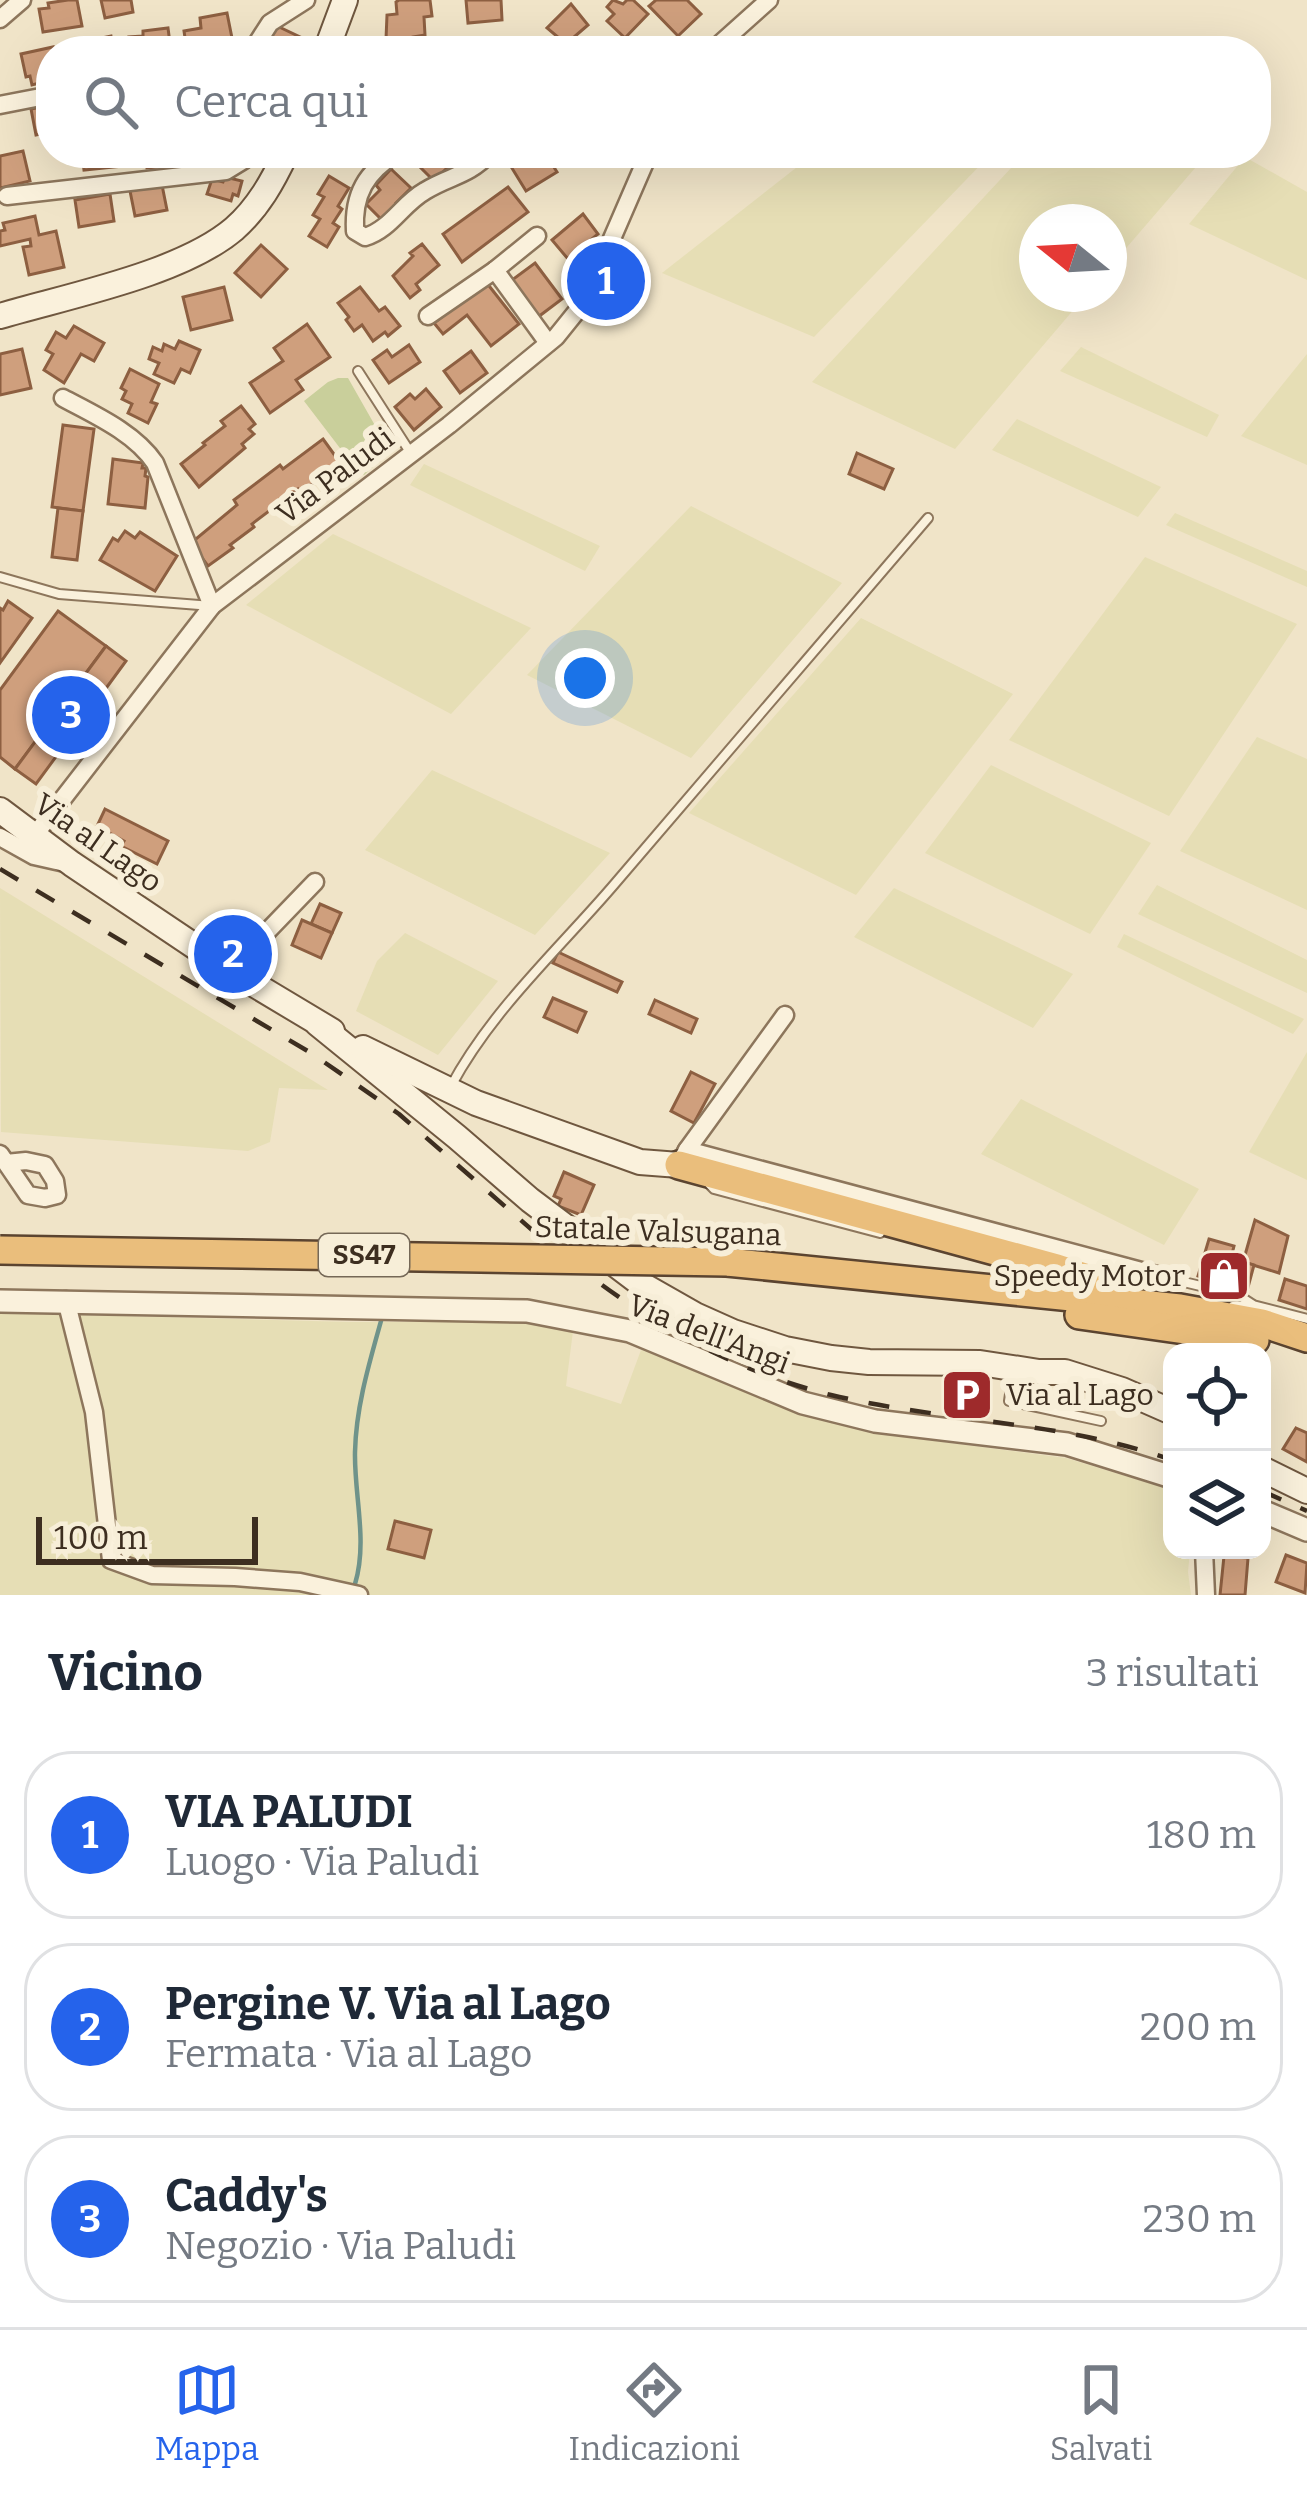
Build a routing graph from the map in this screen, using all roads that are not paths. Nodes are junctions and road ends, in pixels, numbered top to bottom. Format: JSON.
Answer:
{"nodes":[{"id":1,"x":22,"y":0,"type":"edge"},
{"id":2,"x":306,"y":0,"type":"edge"},
{"id":3,"x":345,"y":0,"type":"edge"},
{"id":4,"x":769,"y":0,"type":"edge"},
{"id":5,"x":0,"y":19,"type":"edge"},
{"id":6,"x":262,"y":36,"type":"edge"},
{"id":7,"x":332,"y":36,"type":"edge"},
{"id":8,"x":729,"y":36,"type":"edge"},
{"id":9,"x":36,"y":98,"type":"edge"},
{"id":10,"x":0,"y":105,"type":"edge"},
{"id":11,"x":231,"y":168,"type":"edge"},
{"id":12,"x":279,"y":168,"type":"edge"},
{"id":13,"x":374,"y":168,"type":"edge"},
{"id":14,"x":476,"y":168,"type":"edge"},
{"id":15,"x":643,"y":168,"type":"edge"},
{"id":16,"x":7,"y":196,"type":"dead end"},
{"id":17,"x":537,"y":236,"type":"dead end"},
{"id":18,"x":495,"y":270,"type":"junction"},
{"id":19,"x":0,"y":316,"type":"edge"},
{"id":20,"x":428,"y":316,"type":"dead end"},
{"id":21,"x":548,"y":344,"type":"junction"},
{"id":22,"x":358,"y":371,"type":"dead end"},
{"id":23,"x":63,"y":398,"type":"dead end"},
{"id":24,"x":411,"y":453,"type":"junction"},
{"id":25,"x":928,"y":518,"type":"dead end"},
{"id":26,"x":0,"y":577,"type":"edge"},
{"id":27,"x":212,"y":606,"type":"junction"},
{"id":28,"x":0,"y":810,"type":"edge"},
{"id":29,"x":34,"y":836,"type":"junction"},
{"id":30,"x":0,"y":837,"type":"edge"},
{"id":31,"x":72,"y":864,"type":"junction"},
{"id":32,"x":315,"y":882,"type":"dead end"},
{"id":33,"x":230,"y":970,"type":"junction"},
{"id":34,"x":785,"y":1016,"type":"dead end"},
{"id":35,"x":318,"y":1024,"type":"junction"},
{"id":36,"x":448,"y":1091,"type":"junction"},
{"id":37,"x":476,"y":1103,"type":"junction"},
{"id":38,"x":466,"y":1145,"type":"junction"},
{"id":39,"x":688,"y":1162,"type":"junction"},
{"id":40,"x":883,"y":1234,"type":"dead end"},
{"id":41,"x":0,"y":1250,"type":"edge"},
{"id":42,"x":0,"y":1264,"type":"edge"},
{"id":43,"x":727,"y":1270,"type":"junction"},
{"id":44,"x":1160,"y":1276,"type":"joint"},
{"id":45,"x":0,"y":1300,"type":"edge"},
{"id":46,"x":66,"y":1300,"type":"junction"},
{"id":47,"x":1253,"y":1305,"type":"junction"},
{"id":48,"x":1195,"y":1310,"type":"junction"},
{"id":49,"x":1307,"y":1319,"type":"edge"},
{"id":50,"x":1307,"y":1341,"type":"edge"},
{"id":51,"x":1027,"y":1370,"type":"junction"},
{"id":52,"x":1163,"y":1408,"type":"edge"},
{"id":53,"x":1163,"y":1418,"type":"edge"},
{"id":54,"x":1101,"y":1421,"type":"dead end"},
{"id":55,"x":1271,"y":1473,"type":"edge"},
{"id":56,"x":1163,"y":1474,"type":"edge"},
{"id":57,"x":1307,"y":1491,"type":"edge"},
{"id":58,"x":1271,"y":1514,"type":"edge"},
{"id":59,"x":1307,"y":1530,"type":"edge"},
{"id":60,"x":1204,"y":1559,"type":"edge"},
{"id":61,"x":359,"y":1595,"type":"edge"},
{"id":62,"x":1206,"y":1595,"type":"edge"}],
"edges":[{"from":1,"to":5,"type":"street"},
{"from":2,"to":6,"type":"street"},
{"from":3,"to":7,"type":"main road"},
{"from":4,"to":8,"type":"street"},
{"from":9,"to":10,"type":"street"},
{"from":11,"to":16,"type":"street"},
{"from":12,"to":19,"type":"main road"},
{"from":13,"to":14,"type":"street"},
{"from":15,"to":21,"type":"street","name":"Via Paludi"},
{"from":17,"to":18,"type":"street"},
{"from":18,"to":20,"type":"street"},
{"from":18,"to":21,"type":"street"},
{"from":21,"to":24,"type":"street","name":"Via Paludi"},
{"from":22,"to":24,"type":"lane"},
{"from":23,"to":27,"type":"street"},
{"from":24,"to":27,"type":"street","name":"Via Paludi"},
{"from":25,"to":36,"type":"lane"},
{"from":26,"to":27,"type":"lane"},
{"from":27,"to":29,"type":"street","name":"Via Paludi"},
{"from":28,"to":29,"type":"main road","name":"Via al Lago"},
{"from":29,"to":31,"type":"main road","name":"Via al Lago"},
{"from":30,"to":31,"type":"street"},
{"from":31,"to":33,"type":"main road","name":"Via al Lago"},
{"from":32,"to":33,"type":"street"},
{"from":33,"to":35,"type":"main road","name":"Via al Lago"},
{"from":34,"to":39,"type":"street"},
{"from":35,"to":36,"type":"main road","name":"Via al Lago"},
{"from":35,"to":38,"type":"main road"},
{"from":36,"to":37,"type":"main road","name":"Via al Lago"},
{"from":36,"to":38,"type":"main road"},
{"from":37,"to":38,"type":"main road"},
{"from":37,"to":39,"type":"main road","name":"Via al Lago"},
{"from":38,"to":51,"type":"main road"},
{"from":39,"to":40,"type":"lane"},
{"from":39,"to":44,"type":"street"},
{"from":39,"to":48,"type":"highway"},
{"from":41,"to":43,"type":"highway","name":"Statale Valsugana","number":"SS47","bridge":true},
{"from":42,"to":43,"type":"highway","name":"Statale Valsugana","number":"SS47"},
{"from":43,"to":48,"type":"highway","name":"Statale Valsugana","number":"SS47"},
{"from":43,"to":50,"type":"highway","name":"Statale Valsugana","number":"SS47"},
{"from":44,"to":47,"type":"lane"},
{"from":45,"to":46,"type":"street","name":"Via dell'Angi"},
{"from":46,"to":56,"type":"street","name":"Via dell'Angi"},
{"from":46,"to":61,"type":"street"},
{"from":47,"to":48,"type":"lane"},
{"from":47,"to":49,"type":"lane"},
{"from":48,"to":50,"type":"highway","name":"Statale Valsugana","number":"SS47"},
{"from":51,"to":52,"type":"main road"},
{"from":51,"to":53,"type":"main road"},
{"from":51,"to":54,"type":"lane"},
{"from":55,"to":57,"type":"main road"},
{"from":58,"to":59,"type":"street"},
{"from":60,"to":62,"type":"street"}]}
